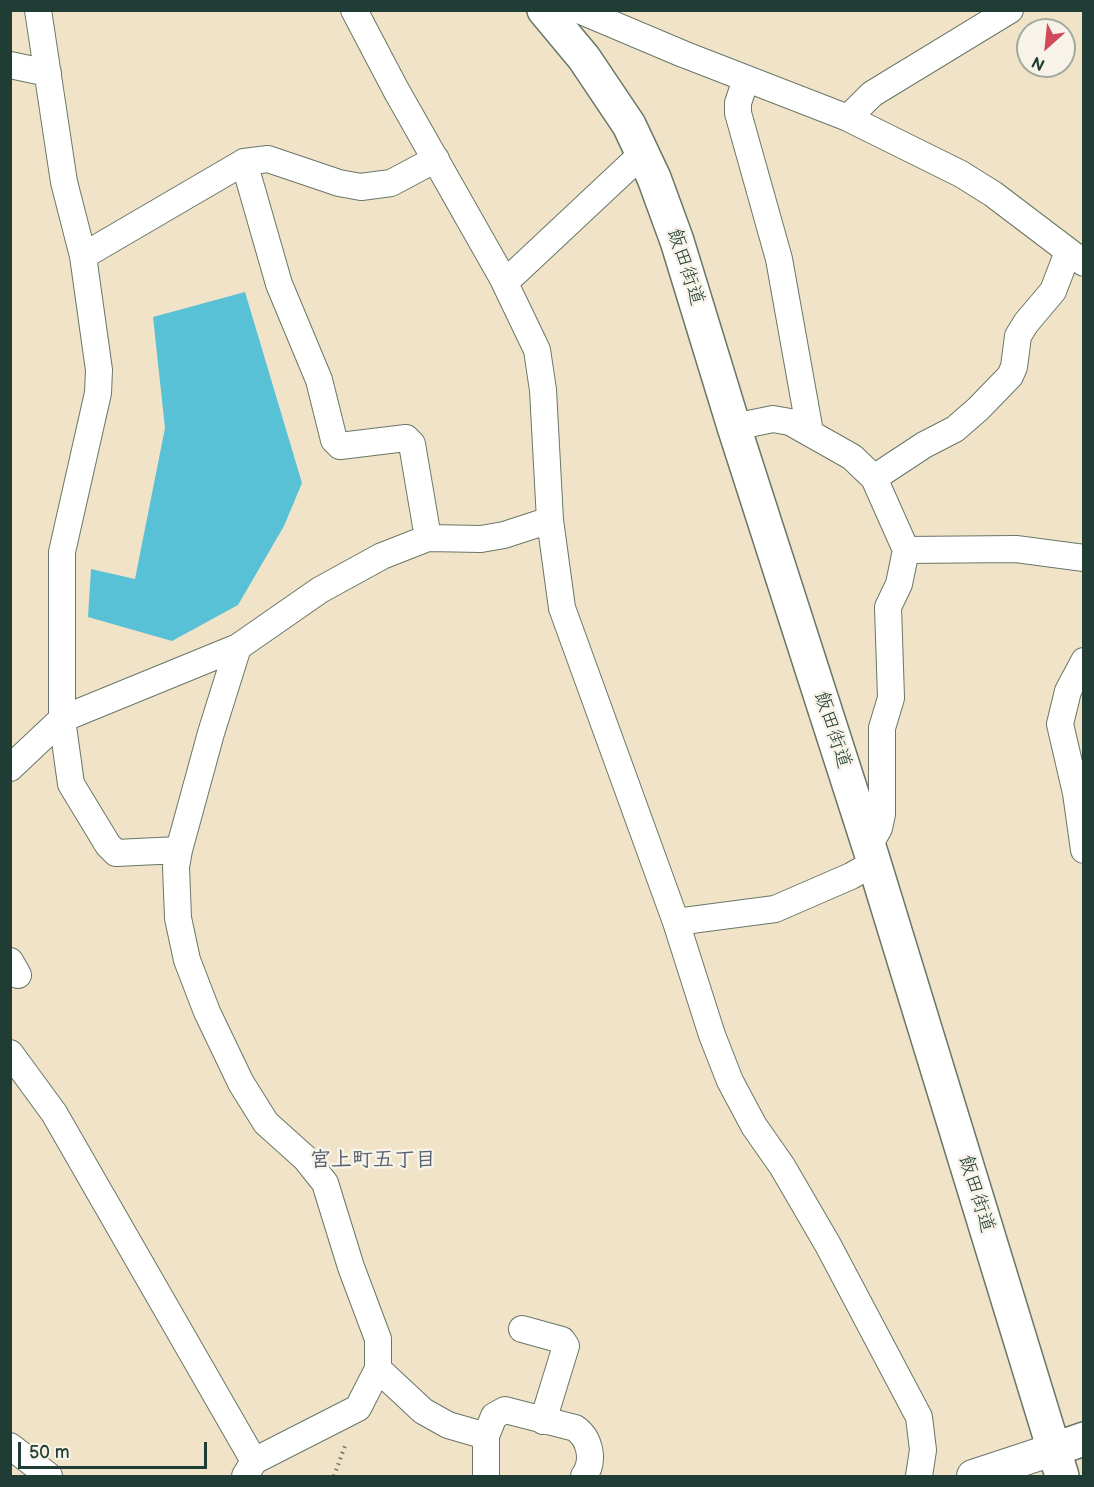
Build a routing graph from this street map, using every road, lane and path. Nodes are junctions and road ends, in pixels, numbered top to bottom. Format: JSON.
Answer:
{"nodes":[{"id":1,"x":38,"y":10,"type":"edge"},
{"id":2,"x":354,"y":10,"type":"edge"},
{"id":3,"x":544,"y":10,"type":"edge"},
{"id":4,"x":579,"y":10,"type":"edge"},
{"id":5,"x":1010,"y":10,"type":"edge"},
{"id":6,"x":10,"y":65,"type":"edge"},
{"id":7,"x":48,"y":73,"type":"junction"},
{"id":8,"x":746,"y":79,"type":"junction"},
{"id":9,"x":848,"y":118,"type":"junction"},
{"id":10,"x":642,"y":154,"type":"junction"},
{"id":11,"x":436,"y":159,"type":"junction"},
{"id":12,"x":244,"y":162,"type":"junction"},
{"id":13,"x":83,"y":256,"type":"junction"},
{"id":14,"x":1076,"y":257,"type":"edge"},
{"id":15,"x":502,"y":277,"type":"junction"},
{"id":16,"x":735,"y":427,"type":"junction"},
{"id":17,"x":810,"y":432,"type":"junction"},
{"id":18,"x":874,"y":478,"type":"junction"},
{"id":19,"x":550,"y":520,"type":"junction"},
{"id":20,"x":428,"y":538,"type":"junction"},
{"id":21,"x":906,"y":550,"type":"junction"},
{"id":22,"x":1083,"y":558,"type":"edge"},
{"id":23,"x":238,"y":647,"type":"junction"},
{"id":24,"x":1083,"y":661,"type":"edge"},
{"id":25,"x":62,"y":719,"type":"junction"},
{"id":26,"x":10,"y":768,"type":"edge"},
{"id":27,"x":1080,"y":790,"type":"edge"},
{"id":28,"x":179,"y":850,"type":"junction"},
{"id":29,"x":1083,"y":850,"type":"edge"},
{"id":30,"x":872,"y":854,"type":"junction"},
{"id":31,"x":676,"y":922,"type":"junction"},
{"id":32,"x":10,"y":1053,"type":"edge"},
{"id":33,"x":522,"y":1329,"type":"dead end"},
{"id":34,"x":378,"y":1369,"type":"junction"},
{"id":35,"x":543,"y":1421,"type":"junction"},
{"id":36,"x":486,"y":1436,"type":"junction"},
{"id":37,"x":10,"y":1446,"type":"edge"},
{"id":38,"x":1067,"y":1455,"type":"edge"},
{"id":39,"x":249,"y":1469,"type":"edge"},
{"id":40,"x":49,"y":1476,"type":"edge"},
{"id":41,"x":486,"y":1476,"type":"edge"},
{"id":42,"x":584,"y":1476,"type":"edge"},
{"id":43,"x":919,"y":1476,"type":"edge"},
{"id":44,"x":973,"y":1476,"type":"edge"}],
"edges":[{"from":1,"to":7,"type":"street"},
{"from":2,"to":11,"type":"street"},
{"from":3,"to":10,"type":"main road","name":"飯田街道"},
{"from":4,"to":8,"type":"street"},
{"from":5,"to":9,"type":"street"},
{"from":6,"to":7,"type":"street"},
{"from":7,"to":13,"type":"street"},
{"from":8,"to":9,"type":"street"},
{"from":8,"to":17,"type":"street"},
{"from":9,"to":14,"type":"street"},
{"from":10,"to":15,"type":"street"},
{"from":10,"to":16,"type":"main road","name":"飯田街道"},
{"from":11,"to":12,"type":"street"},
{"from":11,"to":15,"type":"street"},
{"from":12,"to":13,"type":"street"},
{"from":12,"to":20,"type":"street"},
{"from":13,"to":25,"type":"street"},
{"from":14,"to":18,"type":"street"},
{"from":15,"to":19,"type":"street"},
{"from":16,"to":17,"type":"street"},
{"from":16,"to":30,"type":"main road","name":"飯田街道"},
{"from":17,"to":18,"type":"street"},
{"from":18,"to":21,"type":"street"},
{"from":19,"to":20,"type":"street"},
{"from":19,"to":31,"type":"street"},
{"from":20,"to":23,"type":"street"},
{"from":21,"to":22,"type":"street"},
{"from":21,"to":30,"type":"street"},
{"from":23,"to":25,"type":"street"},
{"from":23,"to":28,"type":"street"},
{"from":24,"to":27,"type":"street"},
{"from":25,"to":26,"type":"street"},
{"from":25,"to":28,"type":"street"},
{"from":27,"to":29,"type":"street"},
{"from":28,"to":34,"type":"street"},
{"from":30,"to":31,"type":"street"},
{"from":30,"to":38,"type":"main road","name":"飯田街道"},
{"from":31,"to":43,"type":"street"},
{"from":32,"to":39,"type":"street"},
{"from":33,"to":35,"type":"street"},
{"from":34,"to":36,"type":"street"},
{"from":34,"to":39,"type":"street"},
{"from":35,"to":36,"type":"street"},
{"from":35,"to":42,"type":"street"},
{"from":36,"to":41,"type":"street"},
{"from":37,"to":40,"type":"street"},
{"from":38,"to":44,"type":"street"}]}
